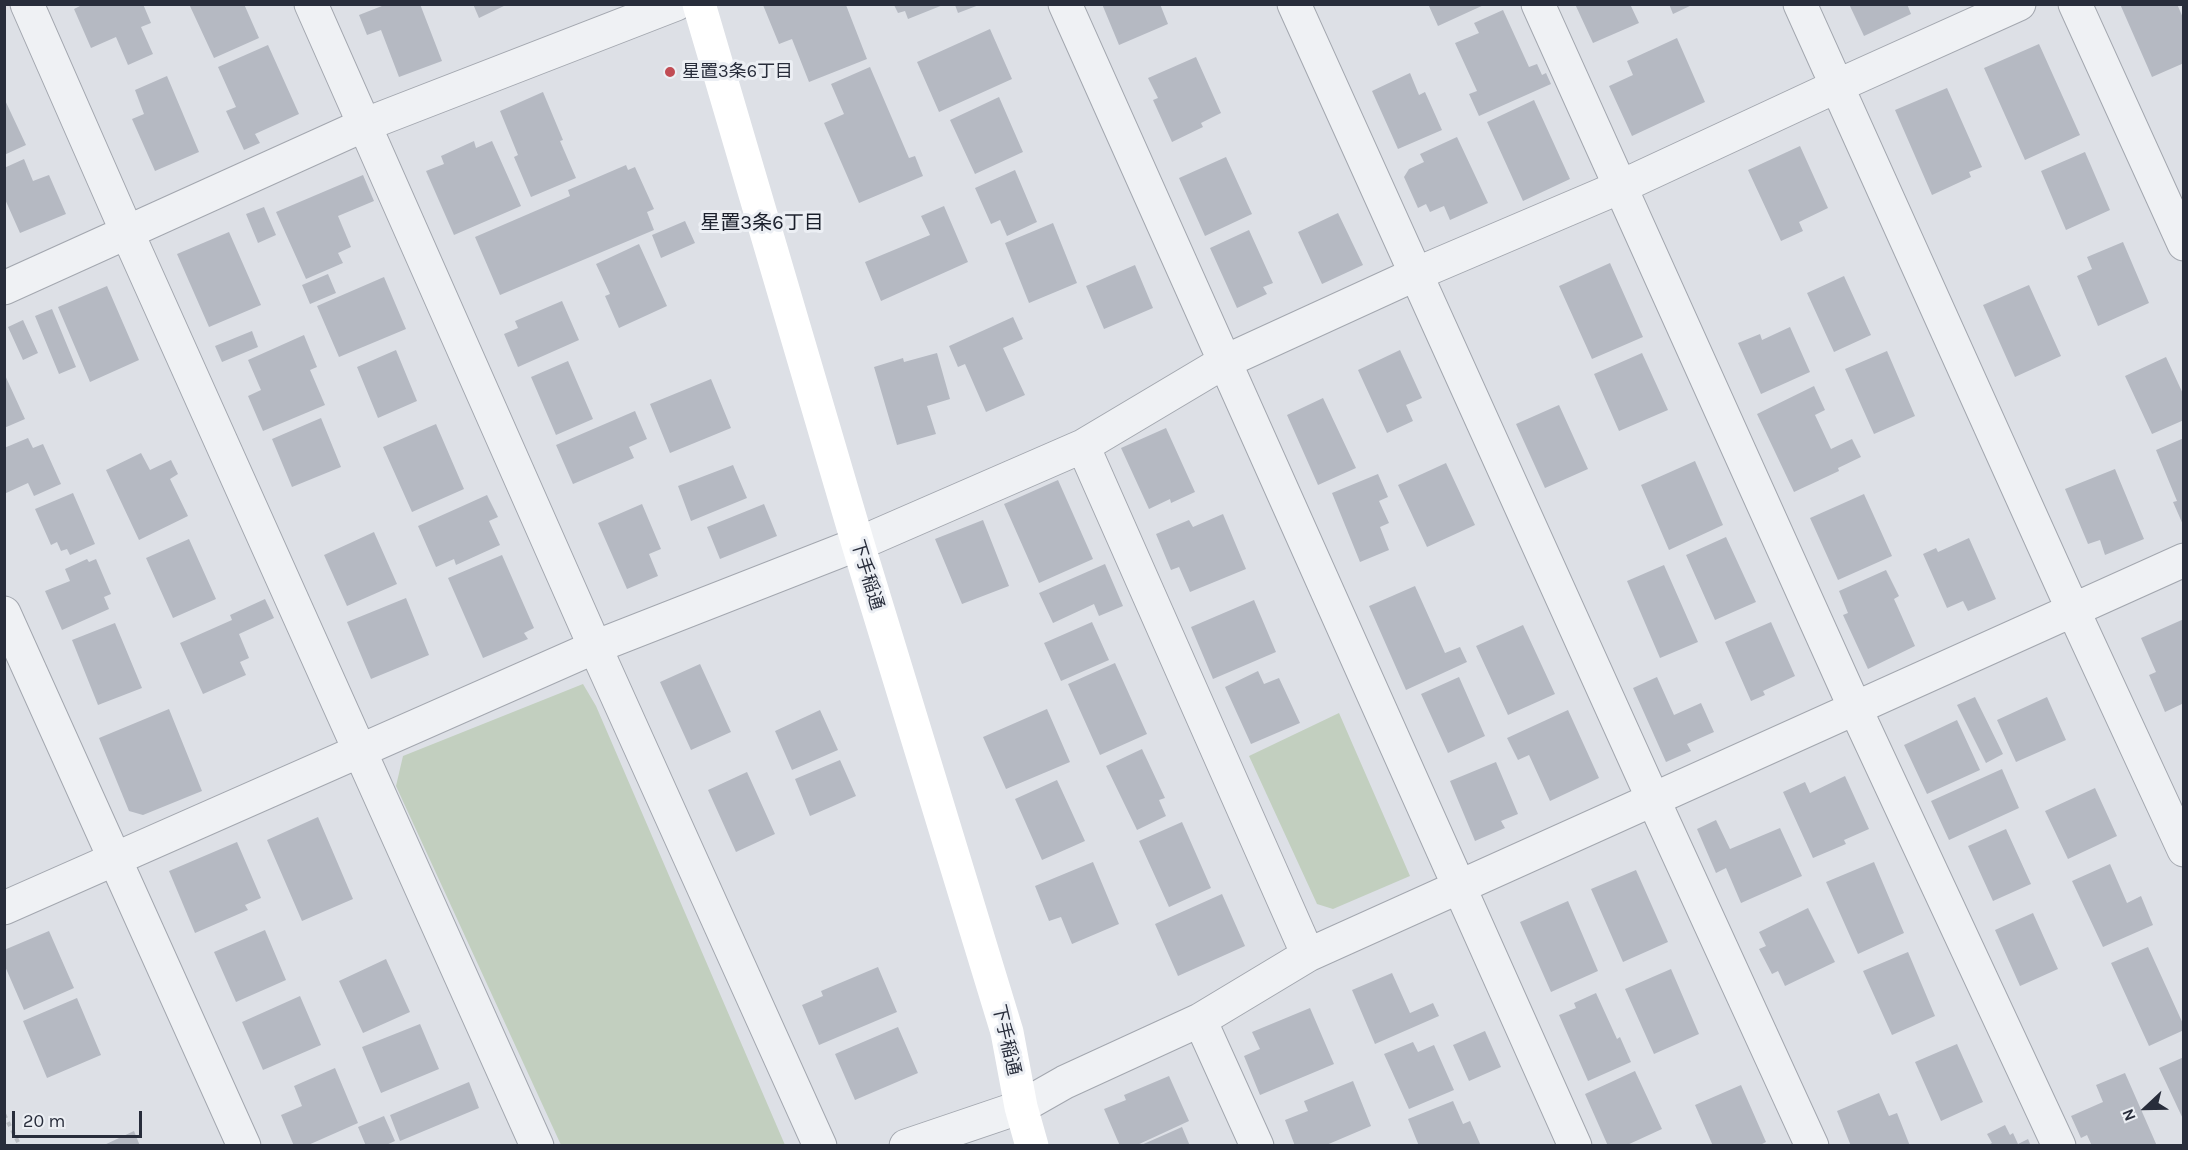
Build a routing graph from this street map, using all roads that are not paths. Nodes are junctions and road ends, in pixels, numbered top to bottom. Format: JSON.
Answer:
{"nodes":[{"id":1,"x":27,"y":4,"type":"edge"},
{"id":2,"x":311,"y":4,"type":"edge"},
{"id":3,"x":676,"y":4,"type":"edge"},
{"id":4,"x":699,"y":4,"type":"edge"},
{"id":5,"x":1065,"y":4,"type":"edge"},
{"id":6,"x":1294,"y":4,"type":"edge"},
{"id":7,"x":1538,"y":4,"type":"edge"},
{"id":8,"x":1800,"y":4,"type":"edge"},
{"id":9,"x":2019,"y":4,"type":"edge"},
{"id":10,"x":2075,"y":4,"type":"edge"},
{"id":11,"x":1837,"y":86,"type":"junction"},
{"id":12,"x":364,"y":125,"type":"junction"},
{"id":13,"x":1620,"y":187,"type":"junction"},
{"id":14,"x":127,"y":232,"type":"junction"},
{"id":15,"x":2184,"y":244,"type":"edge"},
{"id":16,"x":1416,"y":274,"type":"junction"},
{"id":17,"x":4,"y":288,"type":"edge"},
{"id":18,"x":1224,"y":362,"type":"junction"},
{"id":19,"x":1083,"y":446,"type":"junction"},
{"id":20,"x":858,"y":544,"type":"junction"},
{"id":21,"x":2184,"y":560,"type":"edge"},
{"id":22,"x":2073,"y":610,"type":"junction"},
{"id":23,"x":4,"y":613,"type":"edge"},
{"id":24,"x":595,"y":646,"type":"junction"},
{"id":25,"x":1855,"y":708,"type":"junction"},
{"id":26,"x":360,"y":751,"type":"junction"},
{"id":27,"x":1653,"y":800,"type":"junction"},
{"id":28,"x":2184,"y":850,"type":"edge"},
{"id":29,"x":116,"y":860,"type":"junction"},
{"id":30,"x":1460,"y":887,"type":"junction"},
{"id":31,"x":4,"y":908,"type":"edge"},
{"id":32,"x":1308,"y":955,"type":"junction"},
{"id":33,"x":1200,"y":1020,"type":"junction"},
{"id":34,"x":1021,"y":1107,"type":"junction"},
{"id":35,"x":244,"y":1146,"type":"edge"},
{"id":36,"x":537,"y":1146,"type":"edge"},
{"id":37,"x":820,"y":1146,"type":"edge"},
{"id":38,"x":906,"y":1146,"type":"edge"},
{"id":39,"x":1032,"y":1146,"type":"edge"},
{"id":40,"x":1257,"y":1146,"type":"edge"},
{"id":41,"x":1575,"y":1146,"type":"edge"},
{"id":42,"x":1812,"y":1146,"type":"edge"},
{"id":43,"x":2059,"y":1146,"type":"edge"}],
"edges":[{"from":1,"to":14,"type":"street"},
{"from":2,"to":12,"type":"street"},
{"from":3,"to":12,"type":"street"},
{"from":4,"to":20,"type":"street","name":"下手稲通"},
{"from":5,"to":18,"type":"street"},
{"from":6,"to":16,"type":"street"},
{"from":7,"to":13,"type":"street"},
{"from":8,"to":11,"type":"street"},
{"from":9,"to":11,"type":"street"},
{"from":10,"to":15,"type":"street"},
{"from":11,"to":13,"type":"street"},
{"from":11,"to":22,"type":"street"},
{"from":12,"to":14,"type":"street"},
{"from":12,"to":24,"type":"street"},
{"from":13,"to":16,"type":"street"},
{"from":13,"to":25,"type":"street"},
{"from":14,"to":17,"type":"street"},
{"from":14,"to":26,"type":"street"},
{"from":16,"to":18,"type":"street"},
{"from":16,"to":27,"type":"street"},
{"from":18,"to":19,"type":"street"},
{"from":18,"to":30,"type":"street"},
{"from":19,"to":20,"type":"street"},
{"from":19,"to":32,"type":"street"},
{"from":20,"to":24,"type":"street"},
{"from":20,"to":34,"type":"street","name":"下手稲通"},
{"from":21,"to":22,"type":"street"},
{"from":22,"to":25,"type":"street"},
{"from":22,"to":28,"type":"street"},
{"from":23,"to":29,"type":"street"},
{"from":24,"to":26,"type":"street"},
{"from":24,"to":37,"type":"street"},
{"from":25,"to":27,"type":"street"},
{"from":25,"to":43,"type":"street"},
{"from":26,"to":29,"type":"street"},
{"from":26,"to":36,"type":"street"},
{"from":27,"to":30,"type":"street"},
{"from":27,"to":42,"type":"street"},
{"from":29,"to":31,"type":"street"},
{"from":29,"to":35,"type":"street"},
{"from":30,"to":32,"type":"street"},
{"from":30,"to":41,"type":"street"},
{"from":32,"to":33,"type":"street"},
{"from":33,"to":34,"type":"street"},
{"from":33,"to":40,"type":"street"},
{"from":34,"to":38,"type":"street"},
{"from":34,"to":39,"type":"street","name":"下手稲通"}]}
